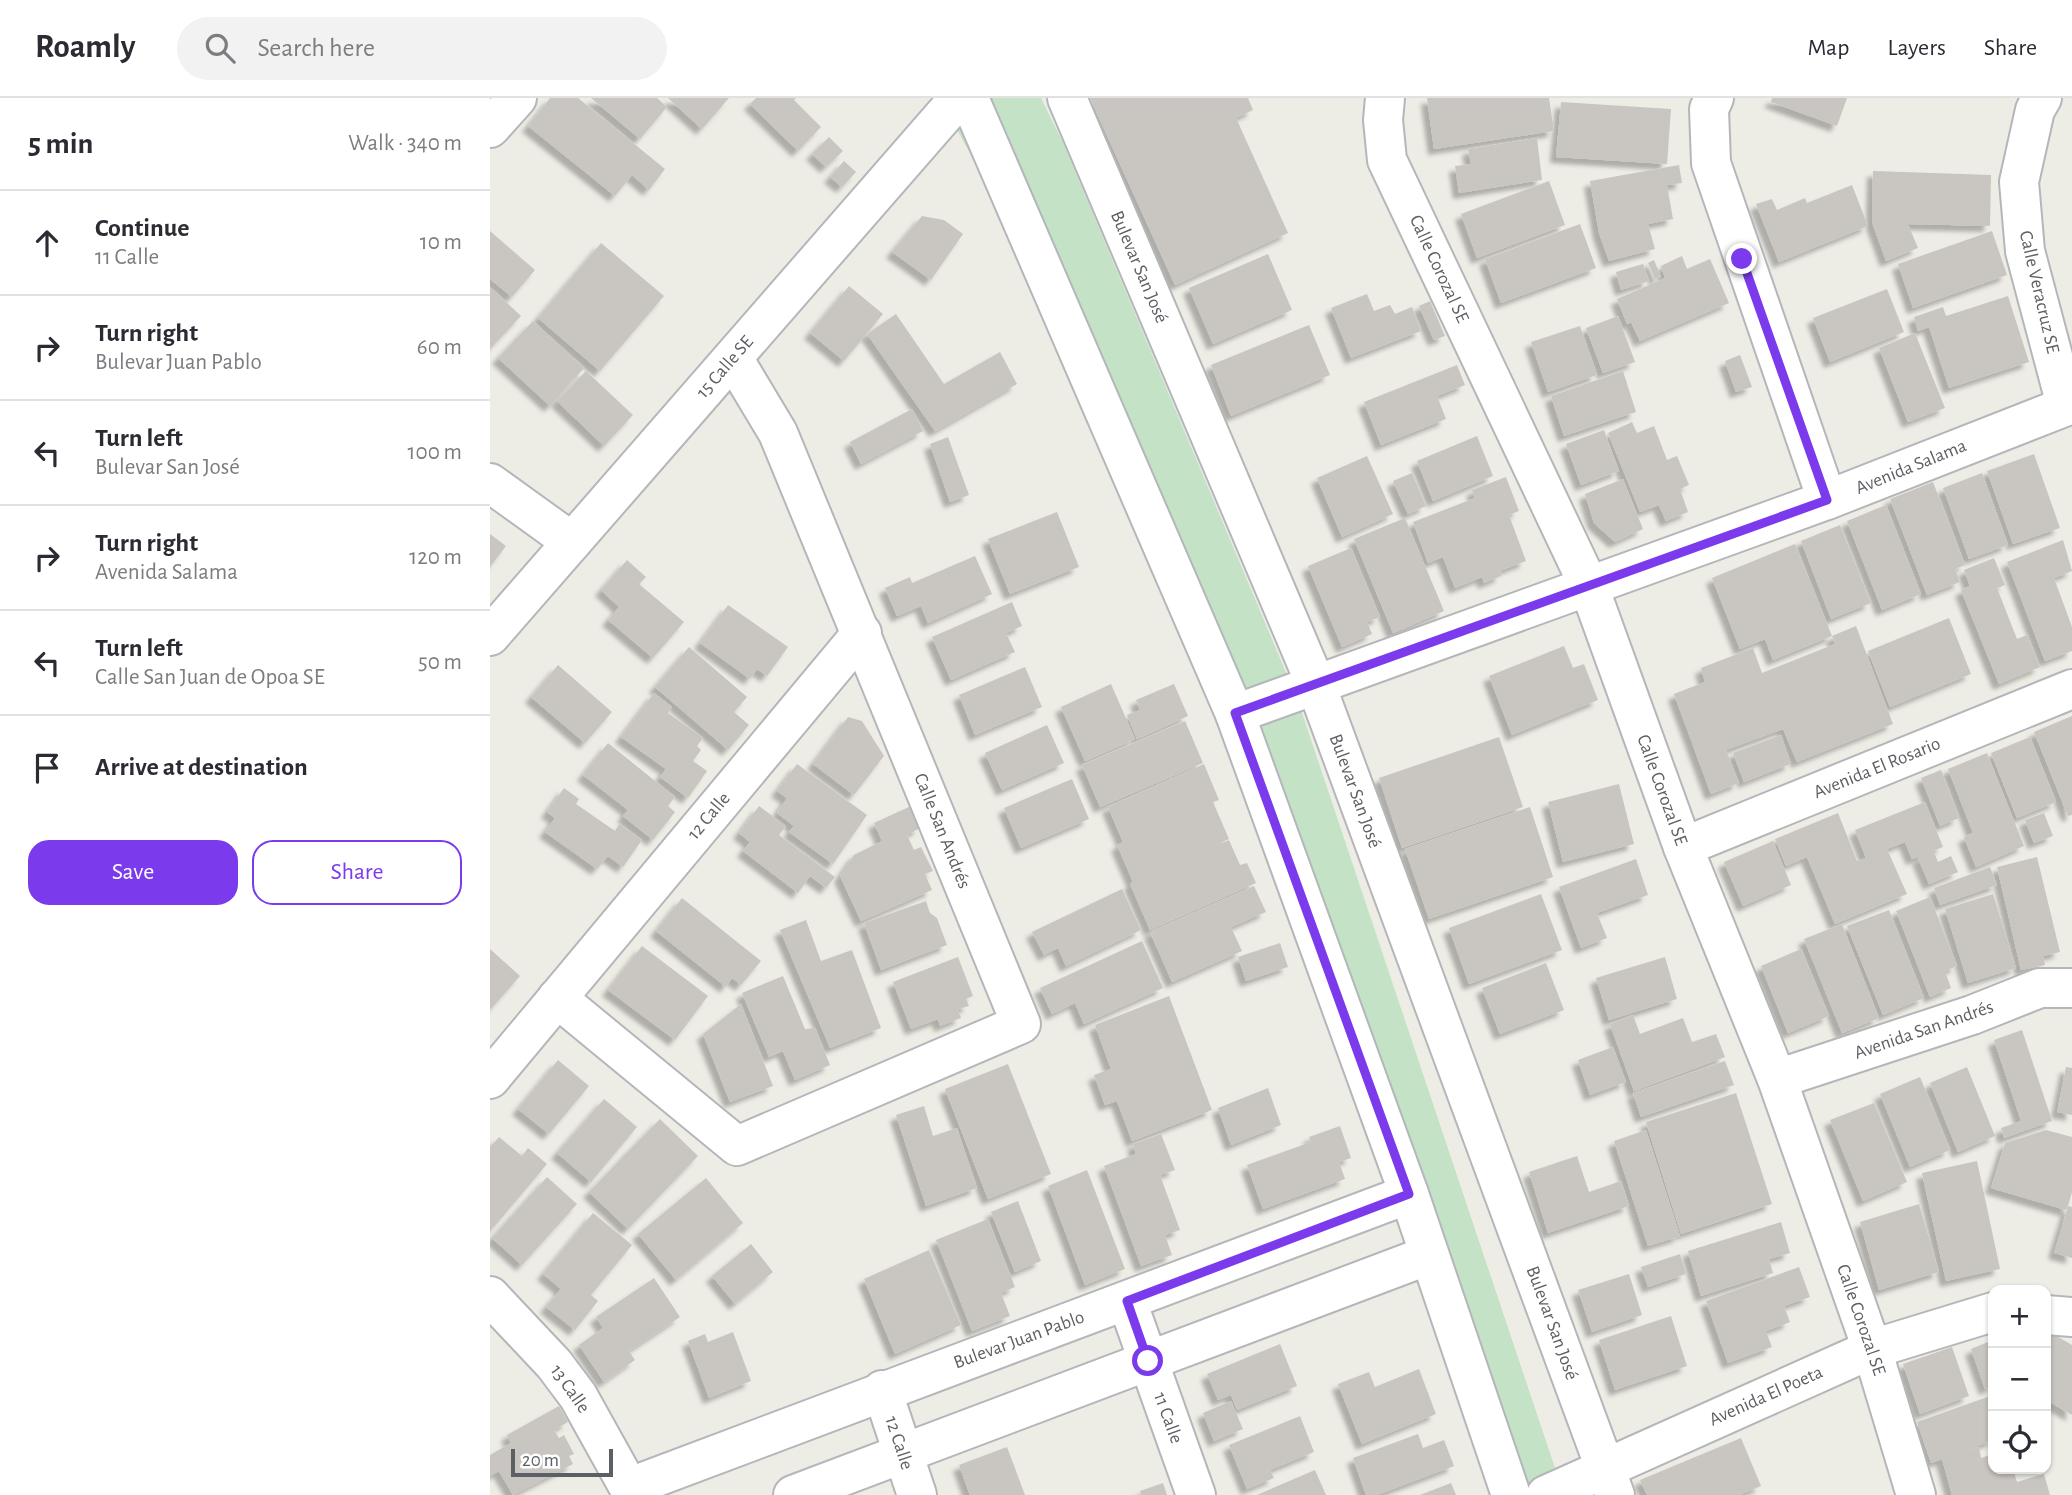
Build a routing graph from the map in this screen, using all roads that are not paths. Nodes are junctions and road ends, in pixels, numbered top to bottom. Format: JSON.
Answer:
{"nodes":[{"id":1,"x":959,"y":98,"type":"edge"},
{"id":2,"x":969,"y":98,"type":"edge"},
{"id":3,"x":1067,"y":98,"type":"edge"},
{"id":4,"x":1385,"y":98,"type":"edge"},
{"id":5,"x":1714,"y":98,"type":"edge"},
{"id":6,"x":2042,"y":98,"type":"edge"},
{"id":7,"x":733,"y":358,"type":"junction"},
{"id":8,"x":2069,"y":404,"type":"edge"},
{"id":9,"x":490,"y":482,"type":"edge"},
{"id":10,"x":1827,"y":500,"type":"junction"},
{"id":11,"x":572,"y":542,"type":"junction"},
{"id":12,"x":1588,"y":584,"type":"junction"},
{"id":13,"x":862,"y":633,"type":"junction"},
{"id":14,"x":490,"y":636,"type":"edge"},
{"id":15,"x":1316,"y":685,"type":"junction"},
{"id":16,"x":2072,"y":689,"type":"edge"},
{"id":17,"x":1235,"y":713,"type":"junction"},
{"id":18,"x":1683,"y":848,"type":"junction"},
{"id":19,"x":2072,"y":988,"type":"edge"},
{"id":20,"x":557,"y":998,"type":"junction"},
{"id":21,"x":490,"y":1079,"type":"edge"},
{"id":22,"x":1777,"y":1079,"type":"junction"},
{"id":23,"x":1409,"y":1194,"type":"junction"},
{"id":24,"x":1429,"y":1255,"type":"junction"},
{"id":25,"x":490,"y":1296,"type":"edge"},
{"id":26,"x":1127,"y":1301,"type":"junction"},
{"id":27,"x":1988,"y":1314,"type":"edge"},
{"id":28,"x":2051,"y":1315,"type":"edge"},
{"id":29,"x":2072,"y":1317,"type":"edge"},
{"id":30,"x":1872,"y":1349,"type":"junction"},
{"id":31,"x":1148,"y":1361,"type":"junction"},
{"id":32,"x":882,"y":1390,"type":"junction"},
{"id":33,"x":902,"y":1453,"type":"junction"},
{"id":34,"x":1610,"y":1481,"type":"edge"},
{"id":35,"x":632,"y":1491,"type":"edge"},
{"id":36,"x":793,"y":1495,"type":"edge"},
{"id":37,"x":916,"y":1495,"type":"edge"},
{"id":38,"x":1196,"y":1495,"type":"edge"},
{"id":39,"x":1511,"y":1495,"type":"edge"},
{"id":40,"x":1546,"y":1495,"type":"edge"},
{"id":41,"x":1916,"y":1495,"type":"edge"}],
"edges":[{"from":1,"to":7,"type":"street","name":"15 Calle SE"},
{"from":2,"to":17,"type":"street"},
{"from":3,"to":15,"type":"street","name":"Bulevar San José"},
{"from":4,"to":12,"type":"street","name":"Calle Corozal SE"},
{"from":5,"to":10,"type":"street"},
{"from":6,"to":8,"type":"street","name":"Calle Veracruz SE"},
{"from":7,"to":11,"type":"street","name":"15 Calle SE"},
{"from":7,"to":13,"type":"street","name":"Calle San Andrés"},
{"from":8,"to":10,"type":"street","name":"Avenida Salama"},
{"from":9,"to":11,"type":"street"},
{"from":10,"to":12,"type":"street","name":"Avenida Salama"},
{"from":11,"to":14,"type":"street","name":"15 Calle SE"},
{"from":12,"to":15,"type":"street","name":"Avenida Salama"},
{"from":12,"to":18,"type":"street","name":"Calle Corozal SE"},
{"from":13,"to":20,"type":"street","name":"12 Calle"},
{"from":13,"to":20,"type":"street","name":"Calle San Andrés"},
{"from":15,"to":17,"type":"street","name":"Avenida Salama"},
{"from":15,"to":34,"type":"street","name":"Bulevar San José"},
{"from":16,"to":18,"type":"street","name":"Avenida El Rosario"},
{"from":17,"to":23,"type":"street"},
{"from":18,"to":22,"type":"street","name":"Calle Corozal SE"},
{"from":19,"to":22,"type":"street","name":"Avenida San Andrés"},
{"from":20,"to":21,"type":"street","name":"12 Calle"},
{"from":22,"to":30,"type":"street","name":"Calle Corozal SE"},
{"from":23,"to":24,"type":"street"},
{"from":23,"to":26,"type":"street","name":"Bulevar Juan Pablo"},
{"from":24,"to":31,"type":"street"},
{"from":24,"to":39,"type":"street"},
{"from":25,"to":35,"type":"street","name":"13 Calle"},
{"from":26,"to":31,"type":"street","name":"11 Calle"},
{"from":26,"to":32,"type":"street","name":"Bulevar Juan Pablo"},
{"from":27,"to":30,"type":"street","name":"Avenida El Poeta"},
{"from":28,"to":29,"type":"street"},
{"from":30,"to":34,"type":"street","name":"Avenida El Poeta"},
{"from":30,"to":41,"type":"street","name":"Calle Corozal SE"},
{"from":31,"to":33,"type":"street"},
{"from":31,"to":38,"type":"street","name":"11 Calle"},
{"from":32,"to":33,"type":"street","name":"12 Calle"},
{"from":32,"to":35,"type":"street","name":"Bulevar Juan Pablo"},
{"from":33,"to":36,"type":"street"},
{"from":33,"to":37,"type":"street","name":"12 Calle"},
{"from":34,"to":40,"type":"street","name":"Avenida El Poeta"}]}
